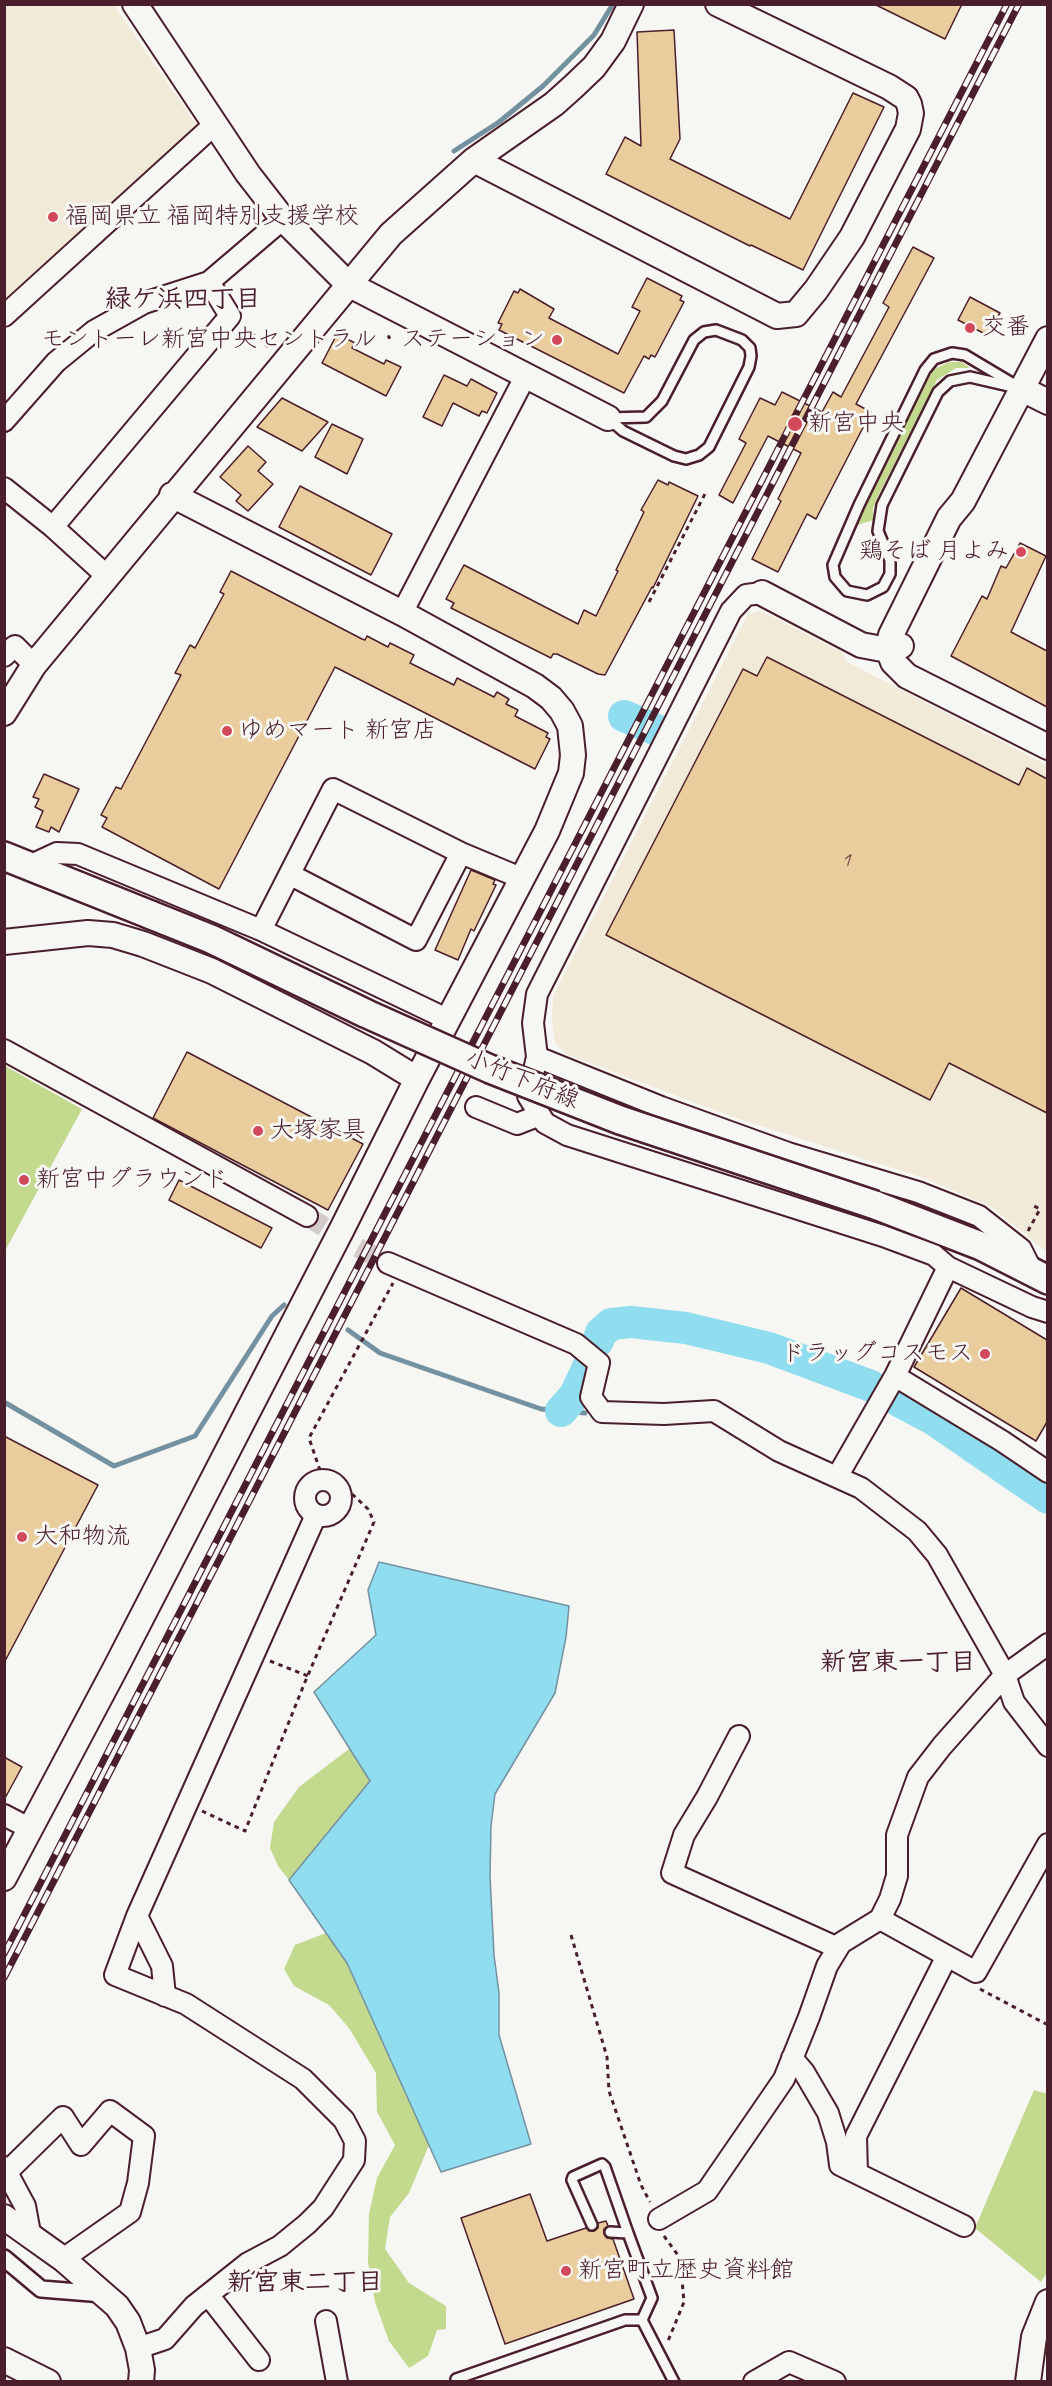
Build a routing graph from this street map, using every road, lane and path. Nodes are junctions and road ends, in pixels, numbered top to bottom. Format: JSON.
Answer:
{"nodes":[{"id":1,"x":135,"y":4,"type":"edge"},
{"id":2,"x":631,"y":4,"type":"edge"},
{"id":3,"x":718,"y":4,"type":"edge"},
{"id":4,"x":215,"y":124,"type":"junction"},
{"id":5,"x":474,"y":159,"type":"junction"},
{"id":6,"x":283,"y":219,"type":"junction"},
{"id":7,"x":209,"y":282,"type":"junction"},
{"id":8,"x":348,"y":284,"type":"junction"},
{"id":9,"x":4,"y":316,"type":"edge"},
{"id":10,"x":230,"y":316,"type":"junction"},
{"id":11,"x":1047,"y":339,"type":"edge"},
{"id":12,"x":284,"y":360,"type":"junction"},
{"id":13,"x":526,"y":375,"type":"junction"},
{"id":14,"x":1022,"y":389,"type":"junction"},
{"id":15,"x":1047,"y":402,"type":"edge"},
{"id":16,"x":608,"y":418,"type":"junction"},
{"id":17,"x":4,"y":421,"type":"edge"},
{"id":18,"x":4,"y":488,"type":"edge"},
{"id":19,"x":172,"y":495,"type":"junction"},
{"id":20,"x":705,"y":495,"type":"dead end"},
{"id":21,"x":53,"y":527,"type":"junction"},
{"id":22,"x":108,"y":578,"type":"junction"},
{"id":23,"x":762,"y":593,"type":"joint"},
{"id":24,"x":649,"y":602,"type":"dead end"},
{"id":25,"x":402,"y":613,"type":"junction"},
{"id":26,"x":895,"y":648,"type":"junction"},
{"id":27,"x":4,"y":656,"type":"edge"},
{"id":28,"x":34,"y":665,"type":"junction"},
{"id":29,"x":4,"y":713,"type":"edge"},
{"id":30,"x":1047,"y":736,"type":"edge"},
{"id":31,"x":1047,"y":747,"type":"edge"},
{"id":32,"x":461,"y":853,"type":"junction"},
{"id":33,"x":17,"y":861,"type":"edge"},
{"id":34,"x":291,"y":875,"type":"junction"},
{"id":35,"x":521,"y":878,"type":"junction"},
{"id":36,"x":261,"y":930,"type":"junction"},
{"id":37,"x":4,"y":942,"type":"edge"},
{"id":38,"x":449,"y":1020,"type":"junction"},
{"id":39,"x":4,"y":1050,"type":"edge"},
{"id":40,"x":537,"y":1057,"type":"junction"},
{"id":41,"x":417,"y":1079,"type":"junction"},
{"id":42,"x":476,"y":1107,"type":"dead end"},
{"id":43,"x":540,"y":1115,"type":"junction"},
{"id":44,"x":1032,"y":1205,"type":"dead end"},
{"id":45,"x":307,"y":1216,"type":"tunnel mouth"},
{"id":46,"x":1025,"y":1238,"type":"dead end"},
{"id":47,"x":394,"y":1265,"type":"joint"},
{"id":48,"x":948,"y":1267,"type":"junction"},
{"id":49,"x":1040,"y":1277,"type":"edge"},
{"id":50,"x":1047,"y":1312,"type":"edge"},
{"id":51,"x":895,"y":1376,"type":"junction"},
{"id":52,"x":1047,"y":1472,"type":"edge"},
{"id":53,"x":837,"y":1477,"type":"junction"},
{"id":54,"x":324,"y":1479,"type":"junction"},
{"id":55,"x":342,"y":1499,"type":"junction"},
{"id":56,"x":316,"y":1515,"type":"junction"},
{"id":57,"x":1047,"y":1644,"type":"edge"},
{"id":58,"x":254,"y":1655,"type":"junction"},
{"id":59,"x":1005,"y":1675,"type":"junction"},
{"id":60,"x":308,"y":1676,"type":"junction"},
{"id":61,"x":739,"y":1736,"type":"dead end"},
{"id":62,"x":1047,"y":1746,"type":"edge"},
{"id":63,"x":187,"y":1804,"type":"junction"},
{"id":64,"x":4,"y":1815,"type":"edge"},
{"id":65,"x":29,"y":1828,"type":"junction"},
{"id":66,"x":1047,"y":1844,"type":"edge"},
{"id":67,"x":4,"y":1878,"type":"edge"},
{"id":68,"x":137,"y":1916,"type":"junction"},
{"id":69,"x":880,"y":1918,"type":"junction"},
{"id":70,"x":570,"y":1935,"type":"dead end"},
{"id":71,"x":838,"y":1948,"type":"junction"},
{"id":72,"x":947,"y":1956,"type":"junction"},
{"id":73,"x":976,"y":1972,"type":"junction"},
{"id":74,"x":165,"y":1996,"type":"junction"},
{"id":75,"x":1047,"y":2025,"type":"edge"},
{"id":76,"x":792,"y":2058,"type":"junction"},
{"id":77,"x":6,"y":2170,"type":"edge"},
{"id":78,"x":857,"y":2173,"type":"junction"},
{"id":79,"x":4,"y":2217,"type":"edge"},
{"id":80,"x":659,"y":2219,"type":"junction"},
{"id":81,"x":592,"y":2225,"type":"dead end"},
{"id":82,"x":964,"y":2226,"type":"dead end"},
{"id":83,"x":610,"y":2232,"type":"dead end"},
{"id":84,"x":30,"y":2233,"type":"junction"},
{"id":85,"x":628,"y":2233,"type":"junction"},
{"id":86,"x":4,"y":2258,"type":"edge"},
{"id":87,"x":63,"y":2259,"type":"junction"},
{"id":88,"x":106,"y":2294,"type":"junction"},
{"id":89,"x":209,"y":2296,"type":"junction"},
{"id":90,"x":1047,"y":2302,"type":"edge"},
{"id":91,"x":642,"y":2320,"type":"junction"},
{"id":92,"x":326,"y":2321,"type":"dead end"},
{"id":93,"x":668,"y":2342,"type":"dead end"},
{"id":94,"x":138,"y":2348,"type":"junction"},
{"id":95,"x":4,"y":2360,"type":"edge"},
{"id":96,"x":259,"y":2360,"type":"dead end"},
{"id":97,"x":48,"y":2382,"type":"edge"},
{"id":98,"x":141,"y":2382,"type":"edge"},
{"id":99,"x":337,"y":2382,"type":"edge"},
{"id":100,"x":458,"y":2382,"type":"edge"},
{"id":101,"x":674,"y":2382,"type":"edge"},
{"id":102,"x":754,"y":2382,"type":"edge"},
{"id":103,"x":835,"y":2382,"type":"edge"},
{"id":104,"x":1029,"y":2382,"type":"edge"}],
"edges":[{"from":1,"to":4,"type":"street"},
{"from":2,"to":5,"type":"street"},
{"from":3,"to":5,"type":"street"},
{"from":4,"to":6,"type":"street"},
{"from":4,"to":9,"type":"street"},
{"from":5,"to":8,"type":"street"},
{"from":6,"to":7,"type":"street"},
{"from":6,"to":8,"type":"street"},
{"from":7,"to":10,"type":"street"},
{"from":7,"to":17,"type":"street"},
{"from":8,"to":12,"type":"street"},
{"from":8,"to":13,"type":"street"},
{"from":10,"to":12,"type":"path"},
{"from":10,"to":21,"type":"street"},
{"from":11,"to":14,"type":"street"},
{"from":12,"to":19,"type":"street"},
{"from":13,"to":16,"type":"street"},
{"from":13,"to":25,"type":"street"},
{"from":14,"to":14,"type":"lane"},
{"from":14,"to":15,"type":"street"},
{"from":14,"to":26,"type":"street"},
{"from":16,"to":16,"type":"lane"},
{"from":18,"to":21,"type":"street"},
{"from":19,"to":22,"type":"street"},
{"from":19,"to":25,"type":"street"},
{"from":20,"to":24,"type":"path"},
{"from":21,"to":22,"type":"street"},
{"from":22,"to":28,"type":"street"},
{"from":23,"to":26,"type":"street"},
{"from":23,"to":40,"type":"street"},
{"from":25,"to":35,"type":"street"},
{"from":26,"to":30,"type":"street"},
{"from":26,"to":31,"type":"street"},
{"from":27,"to":28,"type":"street"},
{"from":28,"to":29,"type":"street"},
{"from":32,"to":34,"type":"street"},
{"from":32,"to":34,"type":"street"},
{"from":32,"to":35,"type":"street"},
{"from":33,"to":36,"type":"street"},
{"from":33,"to":49,"type":"main road","name":"小竹下府線","bridge":true},
{"from":34,"to":36,"type":"street"},
{"from":35,"to":38,"type":"street"},
{"from":36,"to":38,"type":"street"},
{"from":37,"to":41,"type":"street"},
{"from":38,"to":41,"type":"street"},
{"from":39,"to":45,"type":"street"},
{"from":40,"to":43,"type":"street"},
{"from":40,"to":49,"type":"street"},
{"from":41,"to":65,"type":"street"},
{"from":42,"to":43,"type":"street"},
{"from":43,"to":48,"type":"street"},
{"from":44,"to":46,"type":"path"},
{"from":47,"to":53,"type":"street"},
{"from":47,"to":54,"type":"path"},
{"from":48,"to":50,"type":"street"},
{"from":48,"to":51,"type":"street"},
{"from":51,"to":52,"type":"street"},
{"from":51,"to":53,"type":"street"},
{"from":53,"to":59,"type":"street"},
{"from":54,"to":55,"type":"street"},
{"from":54,"to":56,"type":"street"},
{"from":55,"to":56,"type":"street"},
{"from":55,"to":60,"type":"path"},
{"from":56,"to":58,"type":"street"},
{"from":57,"to":59,"type":"street"},
{"from":58,"to":60,"type":"path"},
{"from":58,"to":63,"type":"street"},
{"from":59,"to":62,"type":"street"},
{"from":59,"to":69,"type":"street"},
{"from":60,"to":63,"type":"path"},
{"from":61,"to":71,"type":"street"},
{"from":63,"to":68,"type":"street"},
{"from":64,"to":65,"type":"street"},
{"from":65,"to":67,"type":"street"},
{"from":66,"to":73,"type":"street"},
{"from":68,"to":74,"type":"street"},
{"from":68,"to":74,"type":"street"},
{"from":69,"to":71,"type":"street"},
{"from":69,"to":72,"type":"street"},
{"from":70,"to":80,"type":"path"},
{"from":71,"to":76,"type":"street"},
{"from":72,"to":73,"type":"street"},
{"from":72,"to":78,"type":"street"},
{"from":73,"to":75,"type":"path"},
{"from":74,"to":89,"type":"street"},
{"from":76,"to":78,"type":"street"},
{"from":76,"to":80,"type":"street"},
{"from":77,"to":84,"type":"street"},
{"from":77,"to":87,"type":"street"},
{"from":78,"to":82,"type":"street"},
{"from":79,"to":84,"type":"street"},
{"from":80,"to":93,"type":"path"},
{"from":81,"to":85,"type":"lane"},
{"from":83,"to":85,"type":"lane"},
{"from":84,"to":87,"type":"street"},
{"from":85,"to":91,"type":"lane"},
{"from":86,"to":88,"type":"street"},
{"from":87,"to":88,"type":"street"},
{"from":88,"to":94,"type":"street"},
{"from":89,"to":94,"type":"street"},
{"from":89,"to":96,"type":"street"},
{"from":90,"to":104,"type":"street"},
{"from":91,"to":100,"type":"lane"},
{"from":91,"to":101,"type":"lane"},
{"from":92,"to":99,"type":"street"},
{"from":94,"to":98,"type":"street"},
{"from":95,"to":97,"type":"street"},
{"from":102,"to":103,"type":"street"}]}
